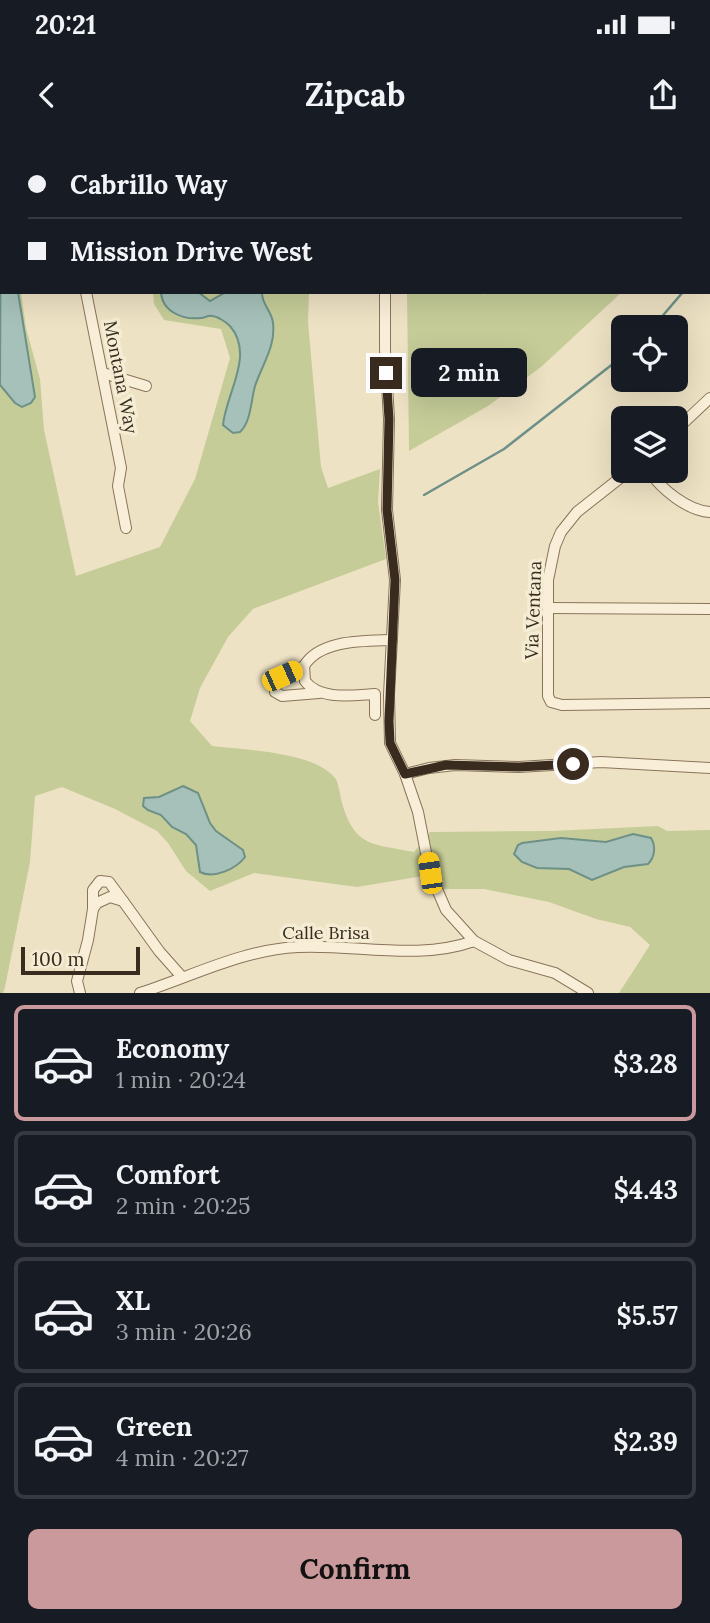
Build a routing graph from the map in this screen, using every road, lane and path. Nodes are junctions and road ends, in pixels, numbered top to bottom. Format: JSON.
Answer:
{"nodes":[{"id":1,"x":86,"y":294,"type":"edge"},
{"id":2,"x":385,"y":294,"type":"edge"},
{"id":3,"x":103,"y":373,"type":"junction"},
{"id":4,"x":146,"y":386,"type":"dead end"},
{"id":5,"x":710,"y":398,"type":"edge"},
{"id":6,"x":688,"y":419,"type":"edge"},
{"id":7,"x":614,"y":483,"type":"edge"},
{"id":8,"x":661,"y":483,"type":"edge"},
{"id":9,"x":710,"y":512,"type":"edge"},
{"id":10,"x":126,"y":528,"type":"dead end"},
{"id":11,"x":548,"y":608,"type":"junction"},
{"id":12,"x":710,"y":609,"type":"edge"},
{"id":13,"x":393,"y":640,"type":"junction"},
{"id":14,"x":304,"y":666,"type":"junction"},
{"id":15,"x":325,"y":693,"type":"junction"},
{"id":16,"x":710,"y":703,"type":"edge"},
{"id":17,"x":374,"y":715,"type":"dead end"},
{"id":18,"x":710,"y":768,"type":"edge"},
{"id":19,"x":405,"y":774,"type":"junction"},
{"id":20,"x":123,"y":901,"type":"junction"},
{"id":21,"x":93,"y":909,"type":"junction"},
{"id":22,"x":474,"y":941,"type":"junction"},
{"id":23,"x":182,"y":977,"type":"junction"},
{"id":24,"x":80,"y":993,"type":"edge"},
{"id":25,"x":140,"y":993,"type":"edge"},
{"id":26,"x":588,"y":993,"type":"edge"}],
"edges":[{"from":1,"to":3,"type":"street","name":"Montana Way"},
{"from":2,"to":13,"type":"street"},
{"from":3,"to":4,"type":"street"},
{"from":3,"to":10,"type":"street","name":"Montana Way"},
{"from":5,"to":6,"type":"street"},
{"from":7,"to":11,"type":"street","name":"Via Ventana"},
{"from":8,"to":9,"type":"street"},
{"from":11,"to":12,"type":"street"},
{"from":11,"to":16,"type":"street","name":"Via Ventana"},
{"from":13,"to":14,"type":"street"},
{"from":13,"to":19,"type":"street"},
{"from":14,"to":15,"type":"street"},
{"from":14,"to":15,"type":"street"},
{"from":15,"to":17,"type":"street"},
{"from":18,"to":19,"type":"street"},
{"from":19,"to":22,"type":"street"},
{"from":20,"to":21,"type":"street"},
{"from":20,"to":21,"type":"street"},
{"from":20,"to":23,"type":"street"},
{"from":21,"to":24,"type":"street"},
{"from":22,"to":23,"type":"street","name":"Calle Brisa"},
{"from":22,"to":26,"type":"street"},
{"from":23,"to":25,"type":"street","name":"Calle Brisa"}]}
